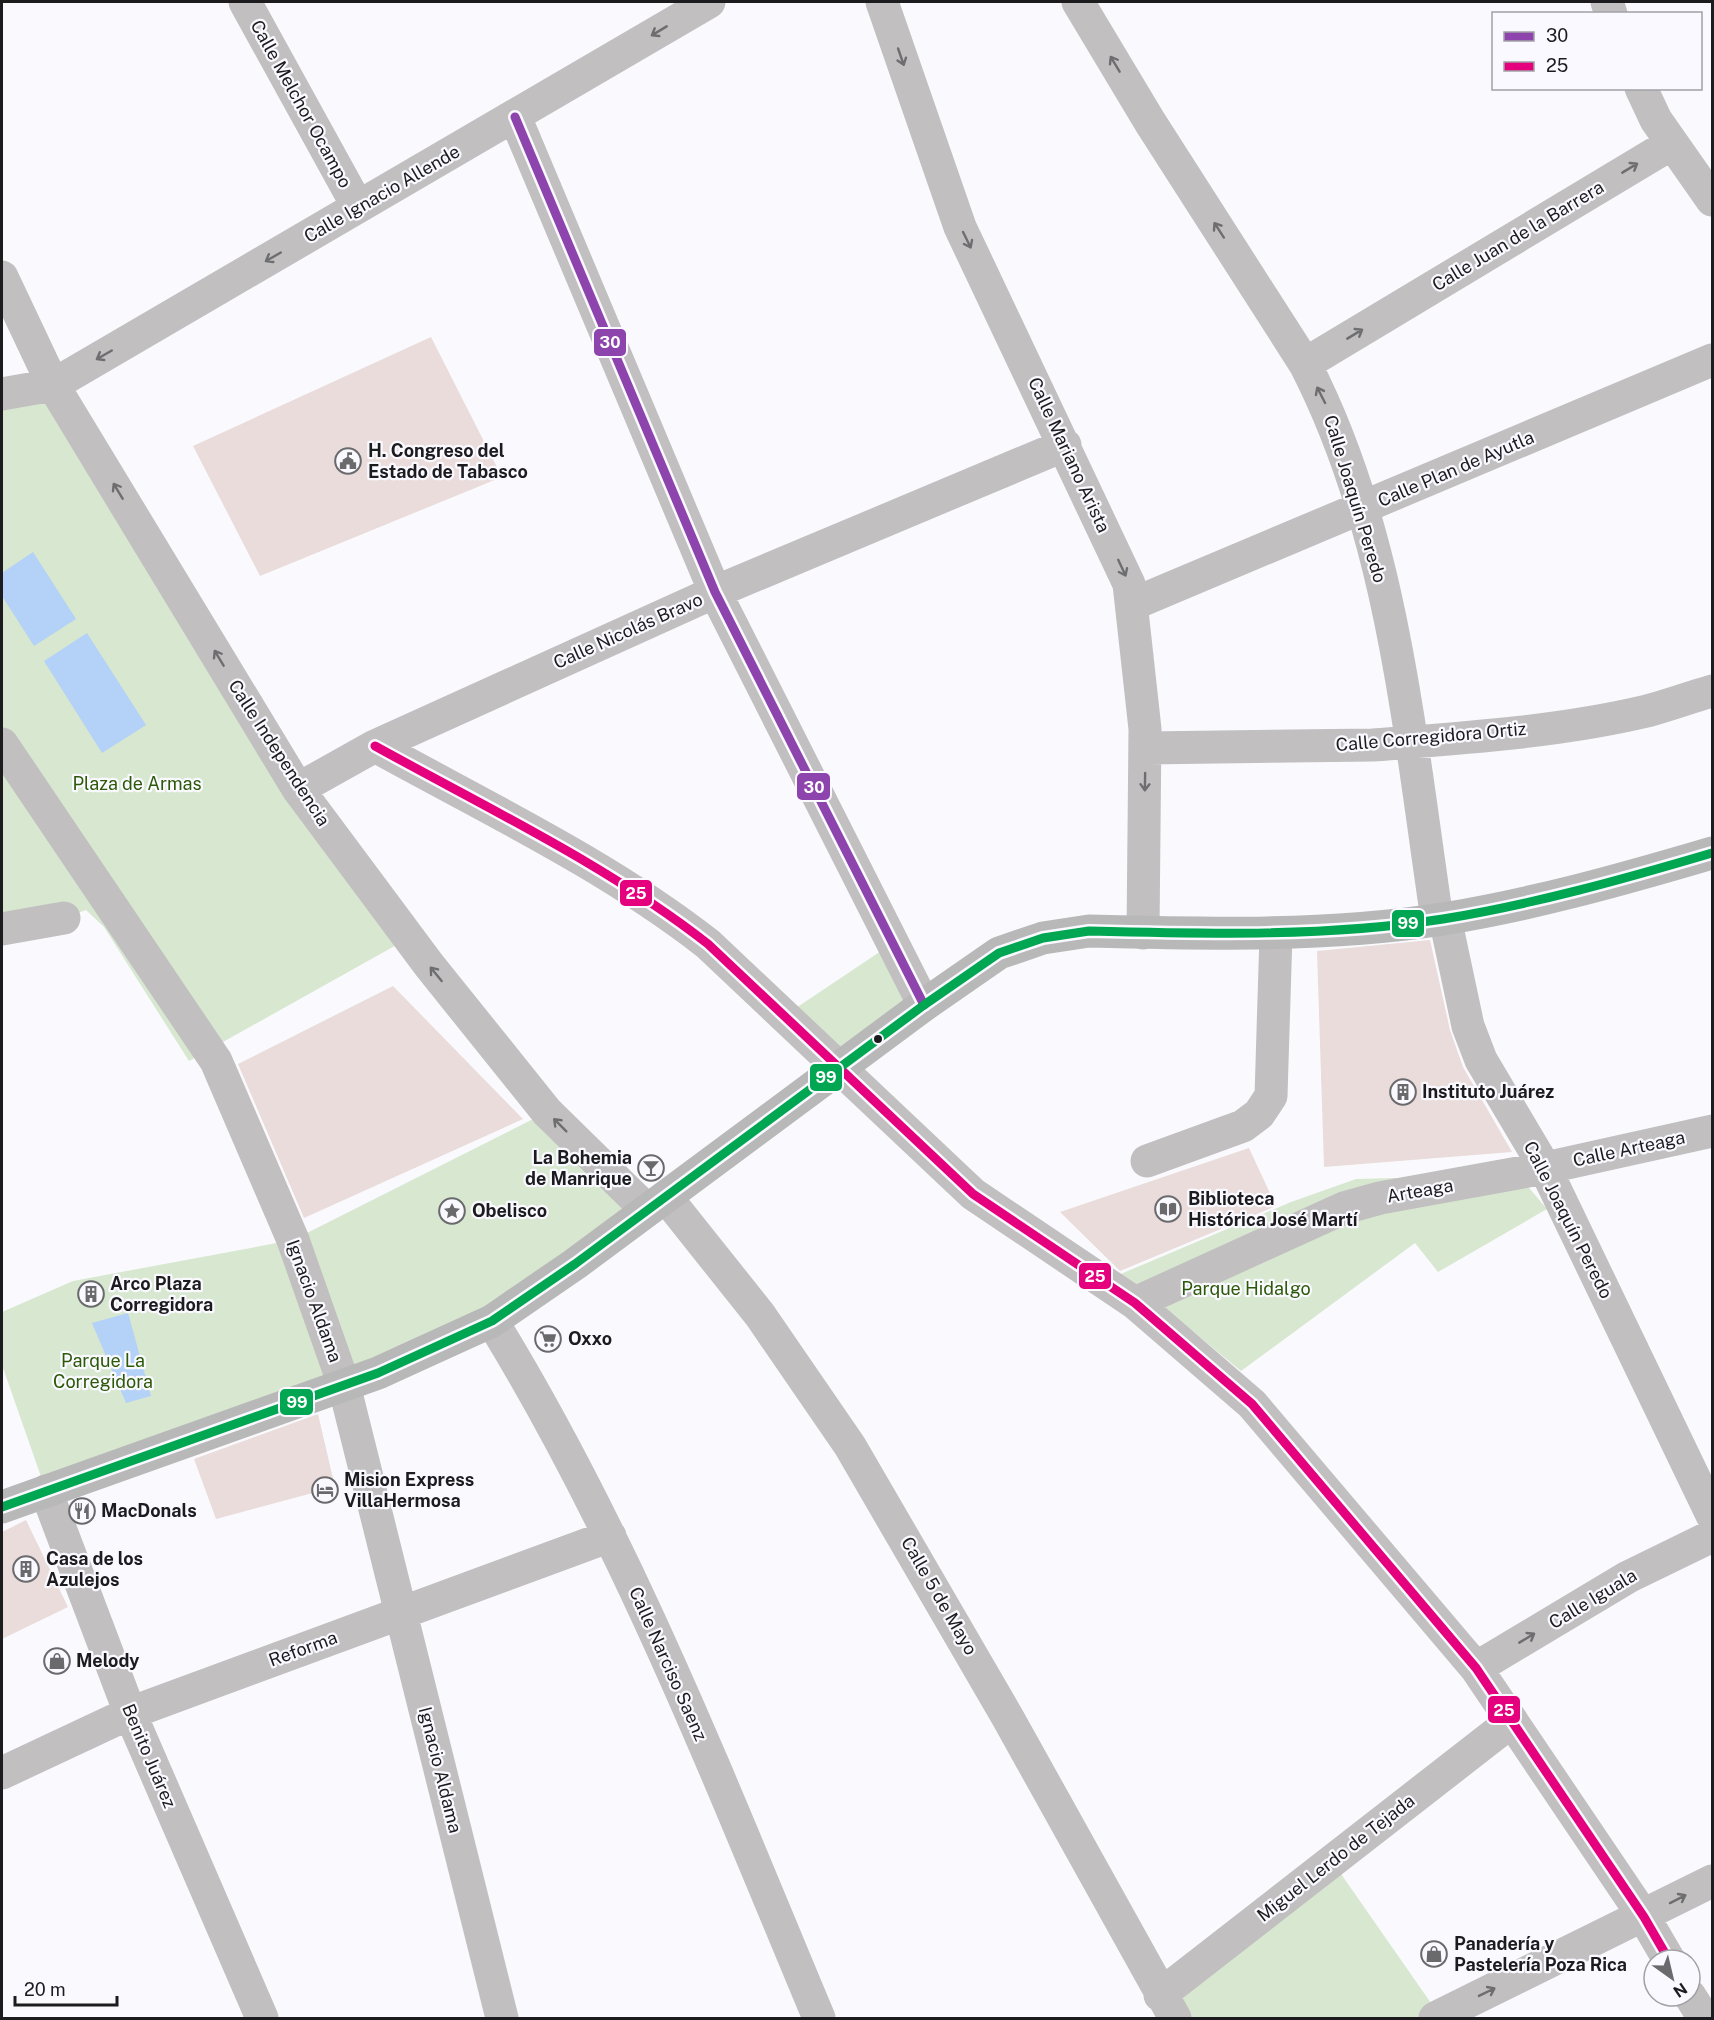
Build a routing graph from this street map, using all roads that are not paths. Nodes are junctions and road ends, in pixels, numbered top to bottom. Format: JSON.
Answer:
{"nodes":[{"id":1,"x":245,"y":2,"type":"edge"},
{"id":2,"x":882,"y":2,"type":"edge"},
{"id":3,"x":1078,"y":2,"type":"edge"},
{"id":4,"x":705,"y":3,"type":"edge"},
{"id":5,"x":1642,"y":90,"type":"edge"},
{"id":6,"x":515,"y":117,"type":"junction"},
{"id":7,"x":1671,"y":144,"type":"junction"},
{"id":8,"x":1713,"y":200,"type":"edge"},
{"id":9,"x":358,"y":207,"type":"junction"},
{"id":10,"x":2,"y":277,"type":"edge"},
{"id":11,"x":1305,"y":364,"type":"junction"},
{"id":12,"x":1709,"y":369,"type":"edge"},
{"id":13,"x":53,"y":385,"type":"junction"},
{"id":14,"x":2,"y":394,"type":"edge"},
{"id":15,"x":1065,"y":445,"type":"junction"},
{"id":16,"x":1363,"y":510,"type":"junction"},
{"id":17,"x":716,"y":592,"type":"junction"},
{"id":18,"x":1133,"y":604,"type":"junction"},
{"id":19,"x":1713,"y":691,"type":"edge"},
{"id":20,"x":1410,"y":742,"type":"junction"},
{"id":21,"x":2,"y":744,"type":"edge"},
{"id":22,"x":375,"y":746,"type":"junction"},
{"id":23,"x":1146,"y":748,"type":"junction"},
{"id":24,"x":298,"y":789,"type":"junction"},
{"id":25,"x":1713,"y":853,"type":"edge"},
{"id":26,"x":64,"y":918,"type":"dead end"},
{"id":27,"x":1441,"y":919,"type":"junction"},
{"id":28,"x":2,"y":929,"type":"edge"},
{"id":29,"x":1143,"y":933,"type":"junction"},
{"id":30,"x":1276,"y":934,"type":"junction"},
{"id":31,"x":924,"y":1005,"type":"junction"},
{"id":32,"x":838,"y":1069,"type":"junction"},
{"id":33,"x":1713,"y":1131,"type":"edge"},
{"id":34,"x":1147,"y":1161,"type":"dead end"},
{"id":35,"x":1545,"y":1168,"type":"junction"},
{"id":36,"x":656,"y":1203,"type":"junction"},
{"id":37,"x":1135,"y":1303,"type":"junction"},
{"id":38,"x":492,"y":1321,"type":"junction"},
{"id":39,"x":345,"y":1385,"type":"junction"},
{"id":40,"x":46,"y":1491,"type":"junction"},
{"id":41,"x":2,"y":1507,"type":"edge"},
{"id":42,"x":1713,"y":1515,"type":"edge"},
{"id":43,"x":610,"y":1536,"type":"junction"},
{"id":44,"x":1713,"y":1536,"type":"edge"},
{"id":45,"x":401,"y":1613,"type":"junction"},
{"id":46,"x":1476,"y":1668,"type":"junction"},
{"id":47,"x":130,"y":1713,"type":"junction"},
{"id":48,"x":1512,"y":1721,"type":"junction"},
{"id":49,"x":2,"y":1773,"type":"edge"},
{"id":50,"x":1713,"y":1881,"type":"edge"},
{"id":51,"x":1644,"y":1917,"type":"junction"},
{"id":52,"x":1662,"y":1948,"type":"edge"},
{"id":53,"x":1167,"y":2007,"type":"edge"},
{"id":54,"x":262,"y":2019,"type":"edge"},
{"id":55,"x":502,"y":2019,"type":"edge"},
{"id":56,"x":819,"y":2019,"type":"edge"},
{"id":57,"x":1435,"y":2019,"type":"edge"}],
"edges":[{"from":1,"to":9,"type":"street","name":"Calle Melchor Ocampo"},
{"from":2,"to":15,"type":"street","name":"Calle Mariano Arista","one_way":true},
{"from":11,"to":3,"type":"street","name":"Calle Joaquín Peredo","one_way":true},
{"from":4,"to":6,"type":"street","name":"Calle Ignacio Allende","one_way":true},
{"from":5,"to":7,"type":"street"},
{"from":6,"to":9,"type":"street","name":"Calle Ignacio Allende"},
{"from":6,"to":17,"type":"street"},
{"from":7,"to":8,"type":"street"},
{"from":11,"to":7,"type":"street","name":"Calle Juan de la Barrera","one_way":true},
{"from":9,"to":13,"type":"street","name":"Calle Ignacio Allende","one_way":true},
{"from":10,"to":13,"type":"street","name":"Calle Independencia"},
{"from":16,"to":11,"type":"street","name":"Calle Joaquín Peredo","one_way":true},
{"from":12,"to":16,"type":"street","name":"Calle Plan de Ayutla"},
{"from":13,"to":14,"type":"street"},
{"from":24,"to":13,"type":"street","name":"Calle Independencia","one_way":true},
{"from":15,"to":17,"type":"street","name":"Calle Nicolás Bravo"},
{"from":15,"to":18,"type":"street","name":"Calle Mariano Arista","one_way":true},
{"from":16,"to":18,"type":"street","name":"Calle Plan de Ayutla"},
{"from":16,"to":20,"type":"street","name":"Calle Joaquín Peredo"},
{"from":17,"to":22,"type":"street","name":"Calle Nicolás Bravo"},
{"from":17,"to":31,"type":"street"},
{"from":18,"to":23,"type":"street","name":"Calle Mariano Arista"},
{"from":19,"to":20,"type":"street","name":"Calle Corregidora Ortiz"},
{"from":20,"to":23,"type":"street","name":"Calle Corregidora Ortiz"},
{"from":20,"to":27,"type":"street","name":"Calle Joaquín Peredo"},
{"from":21,"to":39,"type":"street","name":"Ignacio Aldama"},
{"from":22,"to":24,"type":"street","name":"Calle Nicolás Bravo"},
{"from":22,"to":32,"type":"street"},
{"from":23,"to":29,"type":"street","name":"Calle Mariano Arista","one_way":true},
{"from":36,"to":24,"type":"street","name":"Calle Independencia","one_way":true},
{"from":25,"to":27,"type":"main road"},
{"from":26,"to":28,"type":"street"},
{"from":27,"to":30,"type":"main road"},
{"from":27,"to":35,"type":"street","name":"Calle Joaquín Peredo"},
{"from":29,"to":30,"type":"main road"},
{"from":29,"to":31,"type":"main road"},
{"from":30,"to":34,"type":"street"},
{"from":31,"to":32,"type":"main road"},
{"from":32,"to":36,"type":"main road"},
{"from":32,"to":37,"type":"street"},
{"from":33,"to":35,"type":"street","name":"Calle Arteaga"},
{"from":35,"to":37,"type":"street","name":"Arteaga"},
{"from":35,"to":42,"type":"street","name":"Calle Joaquín Peredo"},
{"from":36,"to":38,"type":"main road"},
{"from":36,"to":53,"type":"street","name":"Calle 5 de Mayo"},
{"from":37,"to":46,"type":"street"},
{"from":38,"to":39,"type":"main road"},
{"from":38,"to":43,"type":"street","name":"Calle Narciso Saenz"},
{"from":39,"to":40,"type":"main road"},
{"from":39,"to":45,"type":"street","name":"Ignacio Aldama"},
{"from":40,"to":41,"type":"main road"},
{"from":40,"to":47,"type":"street","name":"Benito Juárez"},
{"from":43,"to":45,"type":"street","name":"Reforma"},
{"from":43,"to":56,"type":"street","name":"Calle Narciso Saenz"},
{"from":46,"to":44,"type":"street","name":"Calle Iguala","one_way":true},
{"from":45,"to":47,"type":"street","name":"Reforma"},
{"from":45,"to":55,"type":"street","name":"Ignacio Aldama"},
{"from":46,"to":48,"type":"street"},
{"from":47,"to":49,"type":"street","name":"Reforma"},
{"from":47,"to":54,"type":"street","name":"Benito Juárez"},
{"from":48,"to":51,"type":"street"},
{"from":48,"to":53,"type":"street","name":"Miguel Lerdo de Tejada"},
{"from":51,"to":50,"type":"street","one_way":true},
{"from":51,"to":52,"type":"street"},
{"from":57,"to":51,"type":"street","one_way":true}]}
